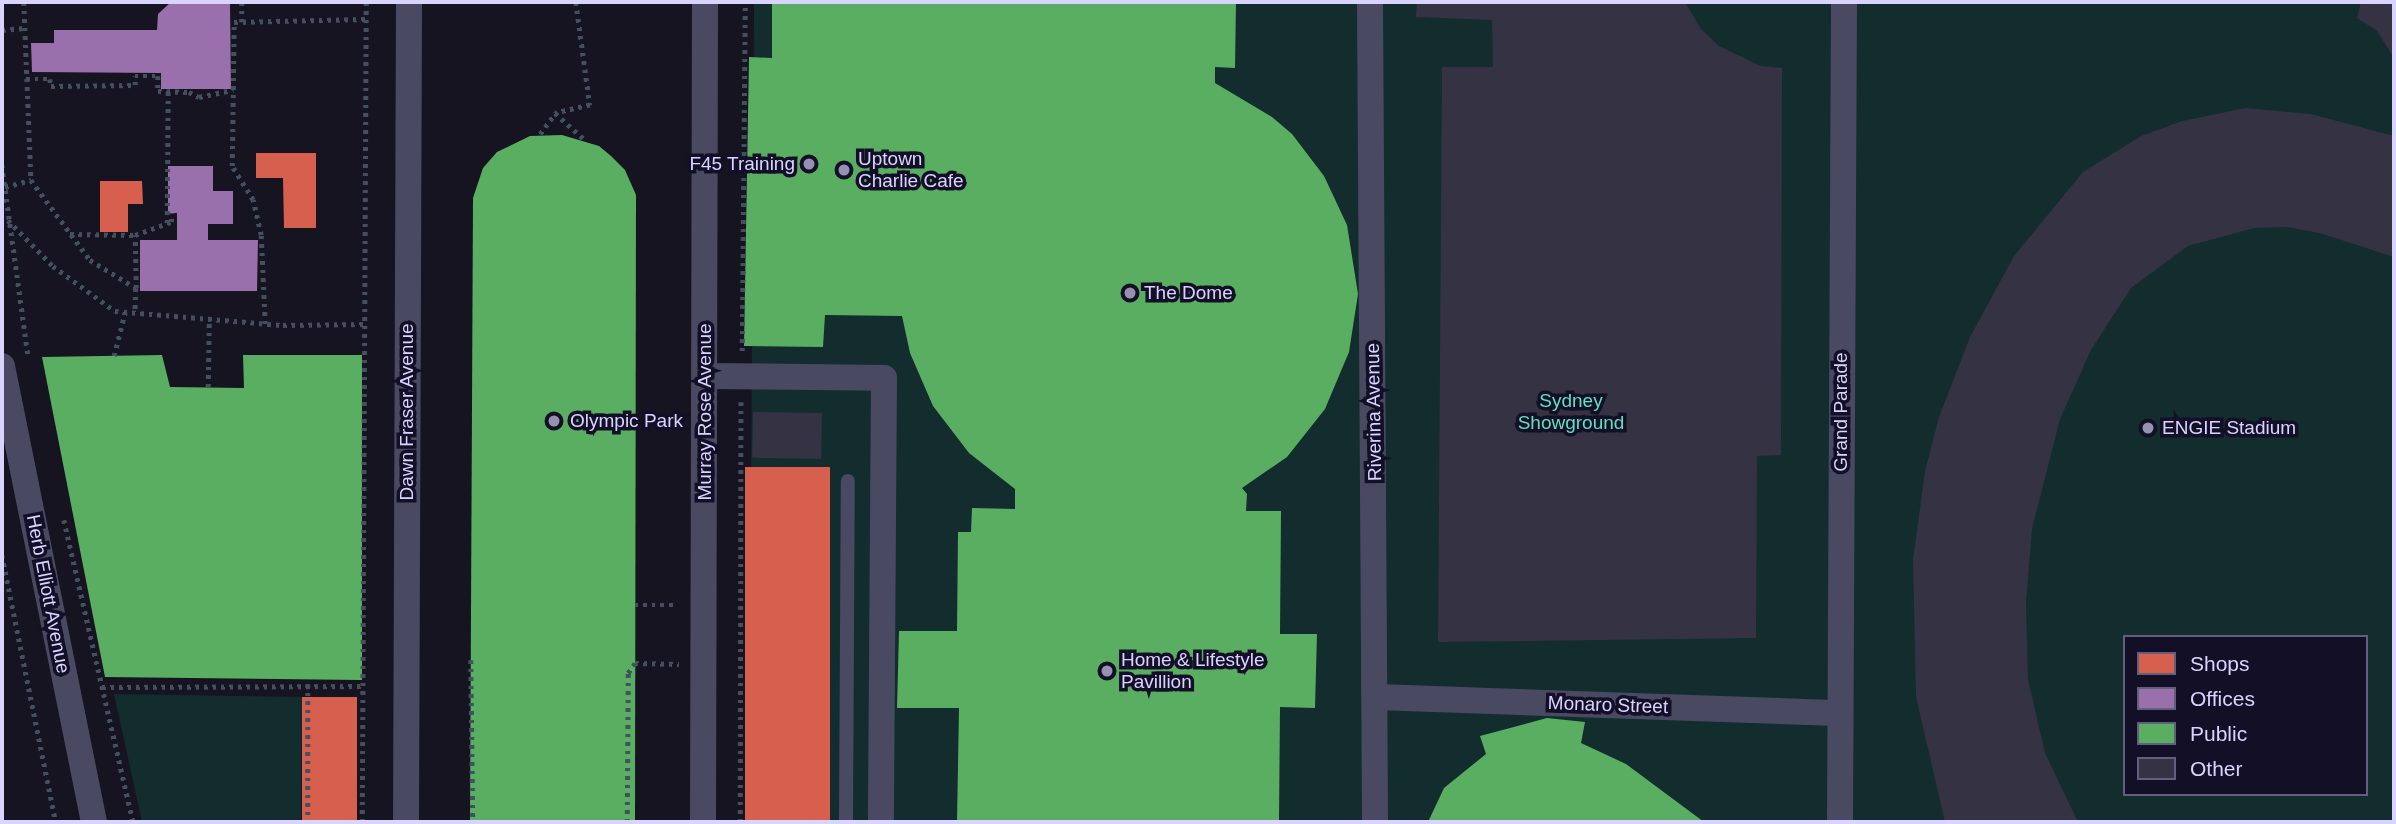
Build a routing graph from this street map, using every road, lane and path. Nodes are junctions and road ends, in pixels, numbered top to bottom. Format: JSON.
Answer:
{"nodes":[{"id":1,"x":24,"y":2,"type":"edge"},
{"id":2,"x":242,"y":2,"type":"edge"},
{"id":3,"x":366,"y":2,"type":"edge"},
{"id":4,"x":409,"y":2,"type":"edge"},
{"id":5,"x":576,"y":2,"type":"edge"},
{"id":6,"x":705,"y":2,"type":"edge"},
{"id":7,"x":745,"y":2,"type":"edge"},
{"id":8,"x":1370,"y":2,"type":"edge"},
{"id":9,"x":1844,"y":2,"type":"edge"},
{"id":10,"x":366,"y":19,"type":"junction"},
{"id":11,"x":242,"y":22,"type":"junction"},
{"id":12,"x":27,"y":28,"type":"junction"},
{"id":13,"x":2,"y":30,"type":"edge"},
{"id":14,"x":26,"y":79,"type":"junction"},
{"id":15,"x":233,"y":90,"type":"junction"},
{"id":16,"x":168,"y":92,"type":"junction"},
{"id":17,"x":555,"y":113,"type":"junction"},
{"id":18,"x":540,"y":134,"type":"dead end"},
{"id":19,"x":584,"y":140,"type":"dead end"},
{"id":20,"x":2,"y":165,"type":"edge"},
{"id":21,"x":31,"y":180,"type":"junction"},
{"id":22,"x":5,"y":187,"type":"junction"},
{"id":23,"x":172,"y":213,"type":"dead end"},
{"id":24,"x":8,"y":220,"type":"junction"},
{"id":25,"x":167,"y":223,"type":"junction"},
{"id":26,"x":70,"y":233,"type":"junction"},
{"id":27,"x":135,"y":234,"type":"junction"},
{"id":28,"x":136,"y":288,"type":"junction"},
{"id":29,"x":125,"y":312,"type":"junction"},
{"id":30,"x":135,"y":313,"type":"junction"},
{"id":31,"x":209,"y":320,"type":"junction"},
{"id":32,"x":265,"y":324,"type":"junction"},
{"id":33,"x":367,"y":324,"type":"junction"},
{"id":34,"x":114,"y":356,"type":"dead end"},
{"id":35,"x":2,"y":366,"type":"edge"},
{"id":36,"x":30,"y":368,"type":"dead end"},
{"id":37,"x":705,"y":376,"type":"junction"},
{"id":38,"x":742,"y":377,"type":"junction"},
{"id":39,"x":208,"y":387,"type":"dead end"},
{"id":40,"x":848,"y":481,"type":"dead end"},
{"id":41,"x":62,"y":514,"type":"dead end"},
{"id":42,"x":2,"y":555,"type":"edge"},
{"id":43,"x":635,"y":605,"type":"dead end"},
{"id":44,"x":702,"y":606,"type":"junction"},
{"id":45,"x":471,"y":660,"type":"dead end"},
{"id":46,"x":704,"y":664,"type":"junction"},
{"id":47,"x":308,"y":684,"type":"junction"},
{"id":48,"x":364,"y":686,"type":"junction"},
{"id":49,"x":102,"y":687,"type":"junction"},
{"id":50,"x":1377,"y":697,"type":"junction"},
{"id":51,"x":1839,"y":713,"type":"junction"},
{"id":52,"x":56,"y":822,"type":"edge"},
{"id":53,"x":94,"y":822,"type":"edge"},
{"id":54,"x":133,"y":822,"type":"edge"},
{"id":55,"x":308,"y":822,"type":"edge"},
{"id":56,"x":362,"y":822,"type":"edge"},
{"id":57,"x":406,"y":822,"type":"edge"},
{"id":58,"x":473,"y":822,"type":"edge"},
{"id":59,"x":627,"y":822,"type":"edge"},
{"id":60,"x":702,"y":822,"type":"edge"},
{"id":61,"x":740,"y":822,"type":"edge"},
{"id":62,"x":846,"y":822,"type":"edge"},
{"id":63,"x":881,"y":822,"type":"edge"},
{"id":64,"x":1375,"y":822,"type":"edge"},
{"id":65,"x":1840,"y":822,"type":"edge"}],
"edges":[{"from":1,"to":12,"type":"path"},
{"from":2,"to":11,"type":"path"},
{"from":3,"to":10,"type":"path"},
{"from":4,"to":57,"type":"street","name":"Dawn Fraser Avenue"},
{"from":5,"to":17,"type":"path"},
{"from":6,"to":37,"type":"street","name":"Murray Rose Avenue"},
{"from":7,"to":38,"type":"path"},
{"from":8,"to":50,"type":"street","name":"Riverina Avenue"},
{"from":9,"to":51,"type":"street","name":"Grand Parade"},
{"from":10,"to":11,"type":"path"},
{"from":10,"to":33,"type":"path"},
{"from":11,"to":15,"type":"path"},
{"from":12,"to":13,"type":"path"},
{"from":12,"to":14,"type":"path"},
{"from":14,"to":16,"type":"path"},
{"from":14,"to":21,"type":"path"},
{"from":15,"to":16,"type":"path"},
{"from":15,"to":32,"type":"path"},
{"from":16,"to":25,"type":"path"},
{"from":17,"to":18,"type":"path"},
{"from":17,"to":19,"type":"path"},
{"from":20,"to":22,"type":"path"},
{"from":21,"to":22,"type":"path"},
{"from":21,"to":26,"type":"path"},
{"from":22,"to":24,"type":"path"},
{"from":23,"to":25,"type":"path"},
{"from":24,"to":29,"type":"path"},
{"from":24,"to":36,"type":"path"},
{"from":25,"to":27,"type":"path"},
{"from":26,"to":27,"type":"path"},
{"from":26,"to":28,"type":"path"},
{"from":27,"to":28,"type":"path"},
{"from":28,"to":30,"type":"path"},
{"from":29,"to":30,"type":"path"},
{"from":29,"to":34,"type":"path"},
{"from":30,"to":31,"type":"path"},
{"from":31,"to":32,"type":"path"},
{"from":31,"to":39,"type":"path"},
{"from":32,"to":33,"type":"path"},
{"from":33,"to":48,"type":"path"},
{"from":35,"to":53,"type":"street","name":"Herb Elliott Avenue"},
{"from":37,"to":38,"type":"street"},
{"from":37,"to":44,"type":"street","name":"Murray Rose Avenue"},
{"from":38,"to":61,"type":"path"},
{"from":38,"to":63,"type":"street"},
{"from":40,"to":62,"type":"lane"},
{"from":41,"to":49,"type":"path"},
{"from":42,"to":52,"type":"path"},
{"from":43,"to":44,"type":"path"},
{"from":44,"to":46,"type":"street","name":"Murray Rose Avenue"},
{"from":45,"to":58,"type":"path"},
{"from":46,"to":59,"type":"path"},
{"from":46,"to":60,"type":"street","name":"Murray Rose Avenue"},
{"from":47,"to":48,"type":"path"},
{"from":47,"to":49,"type":"path"},
{"from":47,"to":55,"type":"path"},
{"from":48,"to":56,"type":"path"},
{"from":49,"to":54,"type":"path"},
{"from":50,"to":51,"type":"street","name":"Monaro Street"},
{"from":50,"to":64,"type":"street","name":"Riverina Avenue"},
{"from":51,"to":65,"type":"street","name":"Grand Parade"}]}
